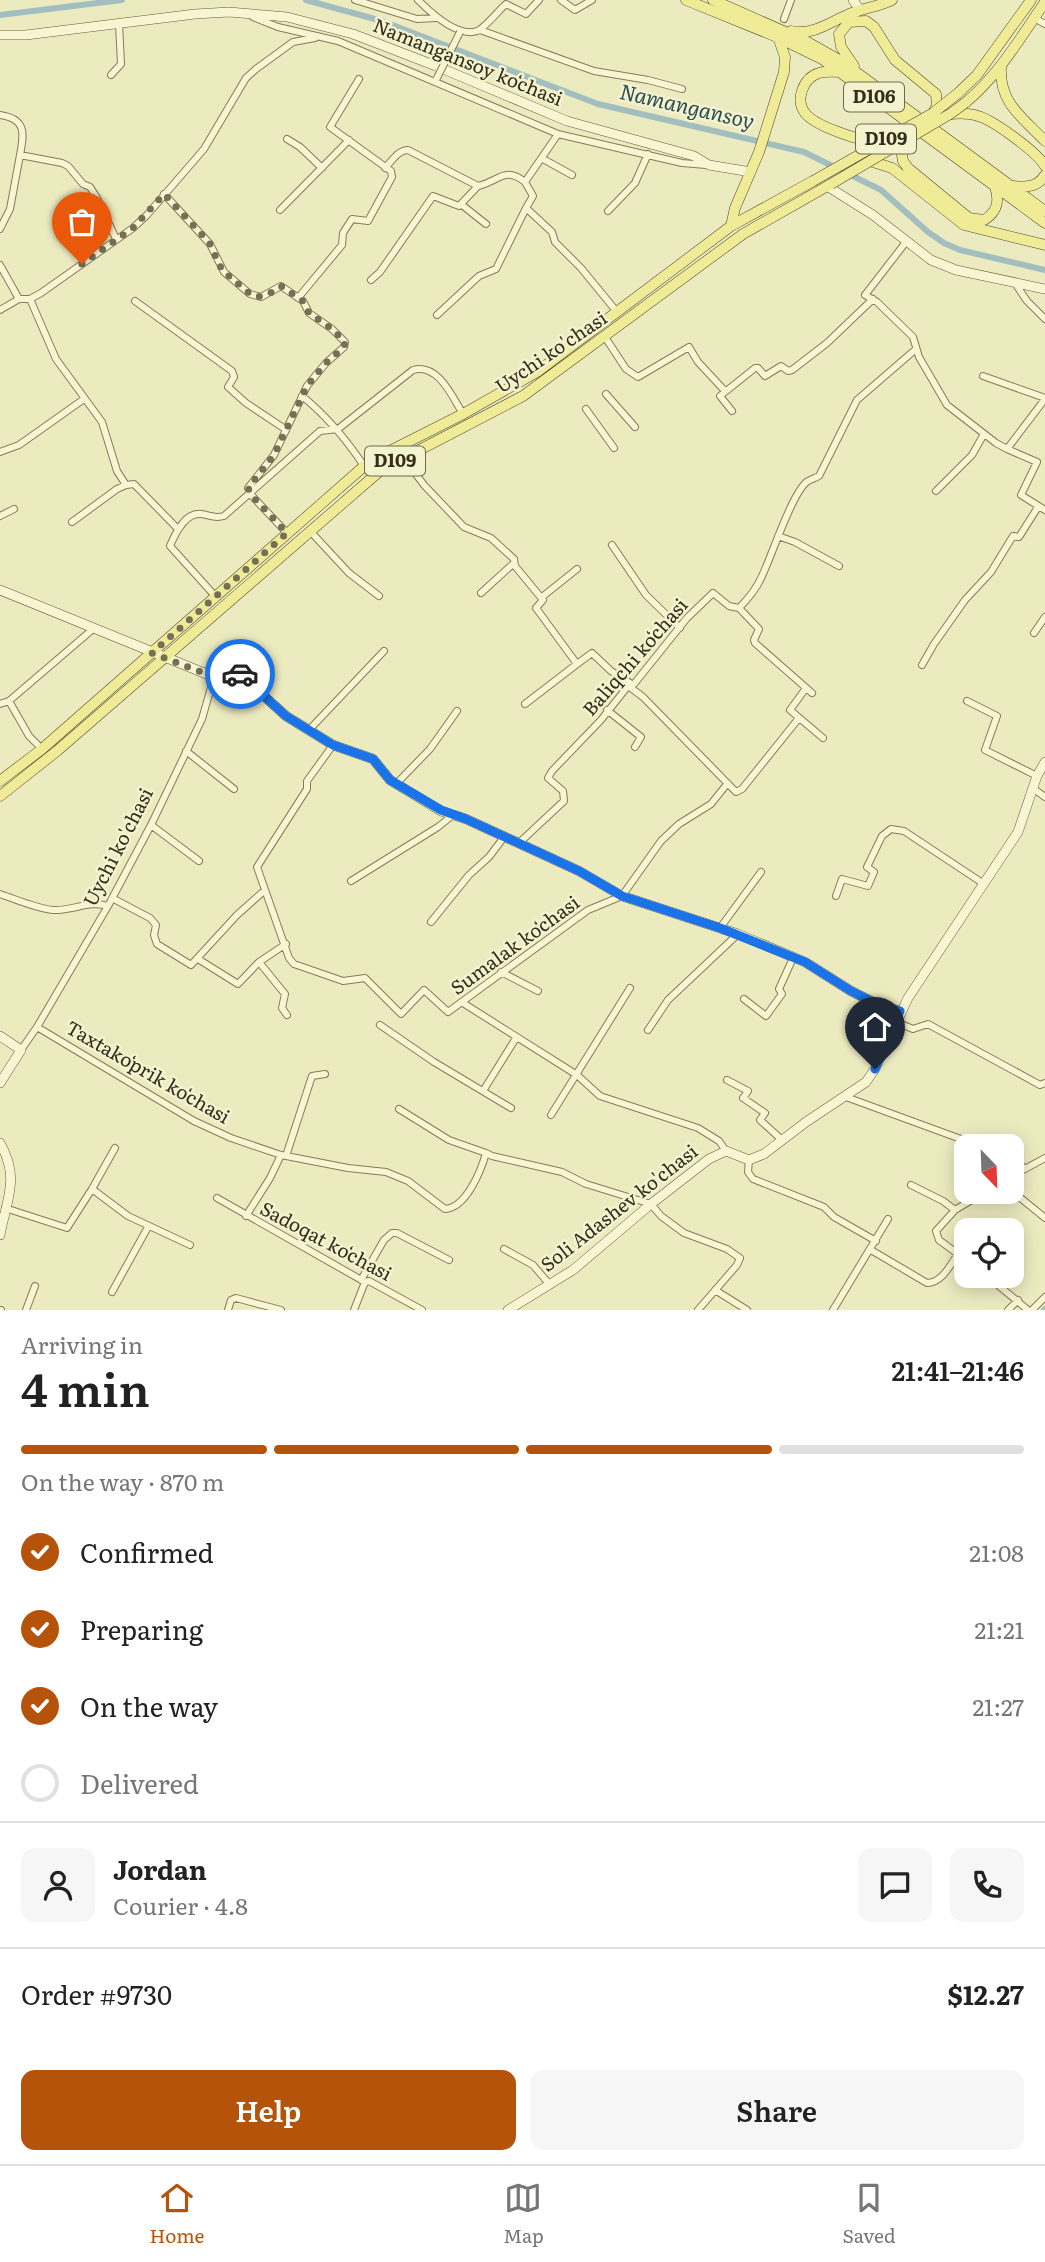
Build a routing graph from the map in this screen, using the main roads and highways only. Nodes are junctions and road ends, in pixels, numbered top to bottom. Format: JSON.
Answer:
{"nodes":[{"id":1,"x":686,"y":0,"type":"edge"},
{"id":2,"x":713,"y":0,"type":"edge"},
{"id":3,"x":892,"y":0,"type":"edge"},
{"id":4,"x":1031,"y":0,"type":"edge"},
{"id":5,"x":1045,"y":2,"type":"edge"},
{"id":6,"x":763,"y":27,"type":"junction"},
{"id":7,"x":779,"y":28,"type":"junction"},
{"id":8,"x":1001,"y":66,"type":"junction"},
{"id":9,"x":843,"y":73,"type":"junction"},
{"id":10,"x":862,"y":74,"type":"junction"},
{"id":11,"x":961,"y":99,"type":"junction"},
{"id":12,"x":933,"y":113,"type":"junction"},
{"id":13,"x":950,"y":114,"type":"junction"},
{"id":14,"x":908,"y":139,"type":"junction"},
{"id":15,"x":1045,"y":141,"type":"edge"},
{"id":16,"x":880,"y":142,"type":"junction"},
{"id":17,"x":870,"y":161,"type":"junction"},
{"id":18,"x":1045,"y":166,"type":"edge"},
{"id":19,"x":1045,"y":175,"type":"edge"},
{"id":20,"x":1010,"y":185,"type":"junction"},
{"id":21,"x":995,"y":186,"type":"junction"},
{"id":22,"x":768,"y":205,"type":"junction"},
{"id":23,"x":1045,"y":211,"type":"edge"},
{"id":24,"x":774,"y":215,"type":"junction"},
{"id":25,"x":1045,"y":223,"type":"edge"},
{"id":26,"x":731,"y":226,"type":"junction"},
{"id":27,"x":1045,"y":245,"type":"edge"},
{"id":28,"x":0,"y":781,"type":"edge"},
{"id":29,"x":0,"y":796,"type":"edge"}],
"edges":[{"from":1,"to":6,"type":"main road","number":"D106"},
{"from":2,"to":6,"type":"main road","number":"D106"},
{"from":3,"to":7,"type":"main road"},
{"from":4,"to":11,"type":"main road","number":"D109"},
{"from":5,"to":8,"type":"main road","number":"D109"},
{"from":6,"to":7,"type":"main road","number":"D106"},
{"from":7,"to":9,"type":"main road","number":"D106"},
{"from":7,"to":10,"type":"main road","number":"D106"},
{"from":7,"to":26,"type":"main road"},
{"from":8,"to":11,"type":"main road","number":"D109"},
{"from":8,"to":15,"type":"main road"},
{"from":9,"to":16,"type":"main road"},
{"from":9,"to":21,"type":"main road","number":"D106"},
{"from":10,"to":12,"type":"main road"},
{"from":10,"to":20,"type":"main road","number":"D106"},
{"from":11,"to":12,"type":"main road","number":"D109","bridge":true},
{"from":11,"to":13,"type":"main road","number":"D109","bridge":true},
{"from":12,"to":16,"type":"main road","number":"D109","bridge":true},
{"from":13,"to":14,"type":"main road","number":"D109","bridge":true},
{"from":13,"to":18,"type":"main road"},
{"from":14,"to":17,"type":"main road","number":"D109","bridge":true},
{"from":14,"to":21,"type":"main road"},
{"from":16,"to":22,"type":"main road","name":"Uychi ko'chasi","number":"D109","bridge":true},
{"from":17,"to":24,"type":"main road","name":"Uychi ko'chasi","number":"D109","bridge":true},
{"from":17,"to":27,"type":"main road"},
{"from":19,"to":20,"type":"main road"},
{"from":20,"to":23,"type":"main road","number":"D106"},
{"from":21,"to":25,"type":"main road","number":"D106"},
{"from":22,"to":24,"type":"main road"},
{"from":22,"to":26,"type":"main road","name":"Uychi ko'chasi","number":"D109"},
{"from":24,"to":29,"type":"main road","name":"Uychi ko'chasi","number":"D109"},
{"from":26,"to":28,"type":"main road","name":"Uychi ko'chasi","number":"D109"}]}
